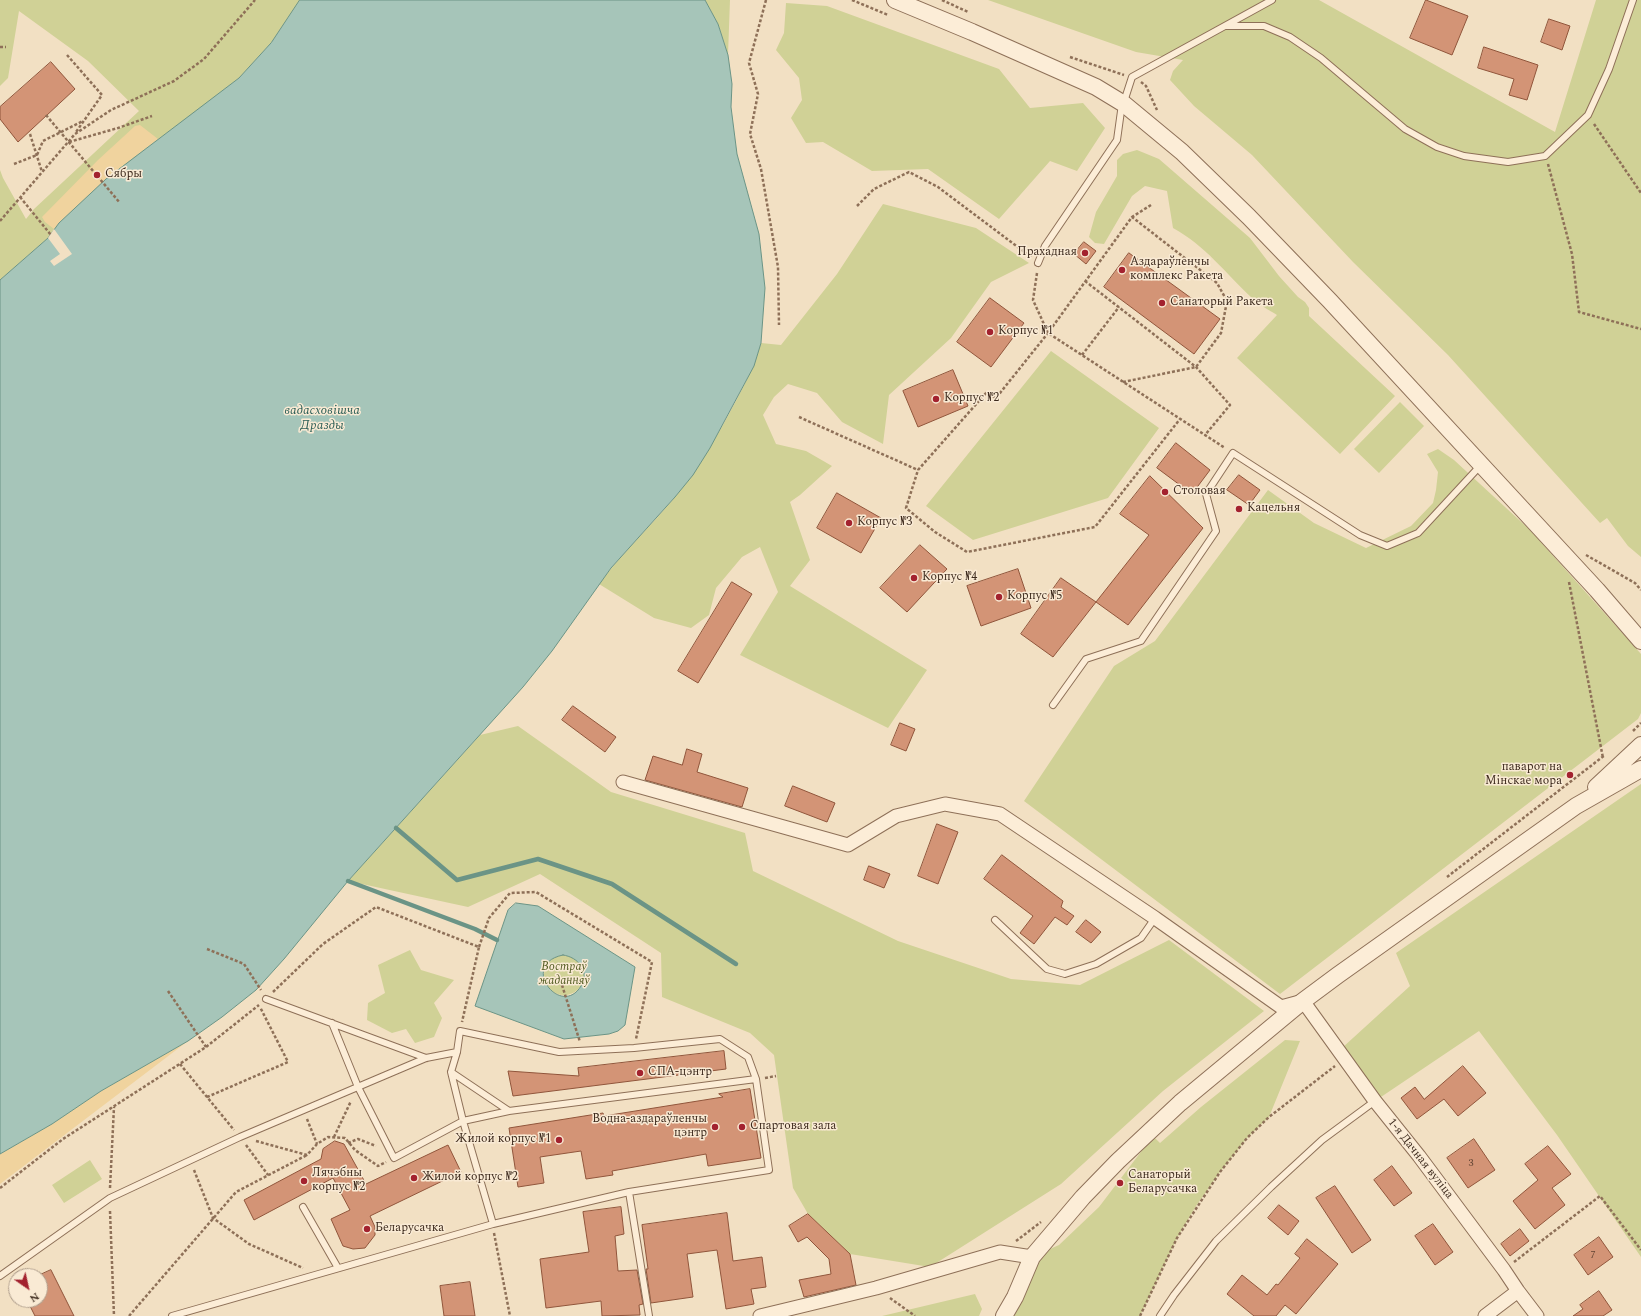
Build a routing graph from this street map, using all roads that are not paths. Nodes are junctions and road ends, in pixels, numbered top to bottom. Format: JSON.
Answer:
{"nodes":[{"id":1,"x":895,"y":0,"type":"edge"},
{"id":2,"x":1272,"y":0,"type":"edge"},
{"id":3,"x":1632,"y":0,"type":"edge"},
{"id":4,"x":1225,"y":26,"type":"junction"},
{"id":5,"x":1124,"y":104,"type":"junction"},
{"id":6,"x":1038,"y":263,"type":"road end"},
{"id":7,"x":1481,"y":465,"type":"junction"},
{"id":8,"x":1597,"y":590,"type":"junction"},
{"id":9,"x":1641,"y":630,"type":"edge"},
{"id":10,"x":1641,"y":641,"type":"edge"},
{"id":11,"x":1052,"y":705,"type":"dead end"},
{"id":12,"x":1641,"y":745,"type":"edge"},
{"id":13,"x":1641,"y":769,"type":"edge"},
{"id":14,"x":623,"y":782,"type":"dead end"},
{"id":15,"x":1576,"y":806,"type":"junction"},
{"id":16,"x":1155,"y":918,"type":"junction"},
{"id":17,"x":995,"y":920,"type":"dead end"},
{"id":18,"x":266,"y":999,"type":"road end"},
{"id":19,"x":1303,"y":1001,"type":"junction"},
{"id":20,"x":332,"y":1023,"type":"junction"},
{"id":21,"x":457,"y":1052,"type":"junction"},
{"id":22,"x":426,"y":1058,"type":"junction"},
{"id":23,"x":451,"y":1072,"type":"junction"},
{"id":24,"x":756,"y":1079,"type":"junction"},
{"id":25,"x":358,"y":1086,"type":"junction"},
{"id":26,"x":1375,"y":1101,"type":"junction"},
{"id":27,"x":508,"y":1111,"type":"junction"},
{"id":28,"x":463,"y":1121,"type":"junction"},
{"id":29,"x":629,"y":1192,"type":"junction"},
{"id":30,"x":303,"y":1207,"type":"dead end"},
{"id":31,"x":493,"y":1224,"type":"junction"},
{"id":32,"x":1032,"y":1257,"type":"junction"},
{"id":33,"x":338,"y":1268,"type":"junction"},
{"id":34,"x":0,"y":1276,"type":"edge"},
{"id":35,"x":1518,"y":1291,"type":"junction"},
{"id":36,"x":172,"y":1316,"type":"edge"},
{"id":37,"x":649,"y":1316,"type":"edge"},
{"id":38,"x":760,"y":1316,"type":"edge"},
{"id":39,"x":1004,"y":1316,"type":"edge"},
{"id":40,"x":1160,"y":1316,"type":"edge"},
{"id":41,"x":1484,"y":1316,"type":"edge"},
{"id":42,"x":1537,"y":1316,"type":"edge"}],
"edges":[{"from":1,"to":5,"type":"street"},
{"from":2,"to":4,"type":"lane"},
{"from":3,"to":4,"type":"lane"},
{"from":4,"to":5,"type":"lane"},
{"from":5,"to":6,"type":"lane"},
{"from":5,"to":7,"type":"street"},
{"from":7,"to":8,"type":"street"},
{"from":7,"to":11,"type":"lane"},
{"from":8,"to":9,"type":"street"},
{"from":8,"to":10,"type":"street"},
{"from":12,"to":15,"type":"street"},
{"from":13,"to":15,"type":"street"},
{"from":14,"to":16,"type":"street"},
{"from":15,"to":19,"type":"street"},
{"from":16,"to":17,"type":"lane"},
{"from":16,"to":19,"type":"street"},
{"from":18,"to":20,"type":"lane"},
{"from":19,"to":26,"type":"street","name":"1-я Дачная вуліца"},
{"from":19,"to":32,"type":"street"},
{"from":20,"to":22,"type":"lane"},
{"from":20,"to":25,"type":"lane"},
{"from":21,"to":22,"type":"lane"},
{"from":21,"to":23,"type":"lane"},
{"from":21,"to":24,"type":"lane"},
{"from":22,"to":25,"type":"lane"},
{"from":23,"to":27,"type":"lane"},
{"from":23,"to":28,"type":"lane"},
{"from":24,"to":27,"type":"lane"},
{"from":24,"to":29,"type":"lane"},
{"from":25,"to":28,"type":"lane"},
{"from":25,"to":34,"type":"lane"},
{"from":26,"to":35,"type":"street","name":"1-я Дачная вуліца"},
{"from":26,"to":40,"type":"lane"},
{"from":27,"to":28,"type":"lane"},
{"from":28,"to":31,"type":"lane"},
{"from":29,"to":31,"type":"lane"},
{"from":29,"to":37,"type":"lane"},
{"from":30,"to":33,"type":"lane"},
{"from":31,"to":33,"type":"lane"},
{"from":32,"to":38,"type":"street"},
{"from":32,"to":39,"type":"street"},
{"from":33,"to":36,"type":"lane"},
{"from":35,"to":41,"type":"street"},
{"from":35,"to":42,"type":"street","name":"1-я Дачная вуліца"}]}
